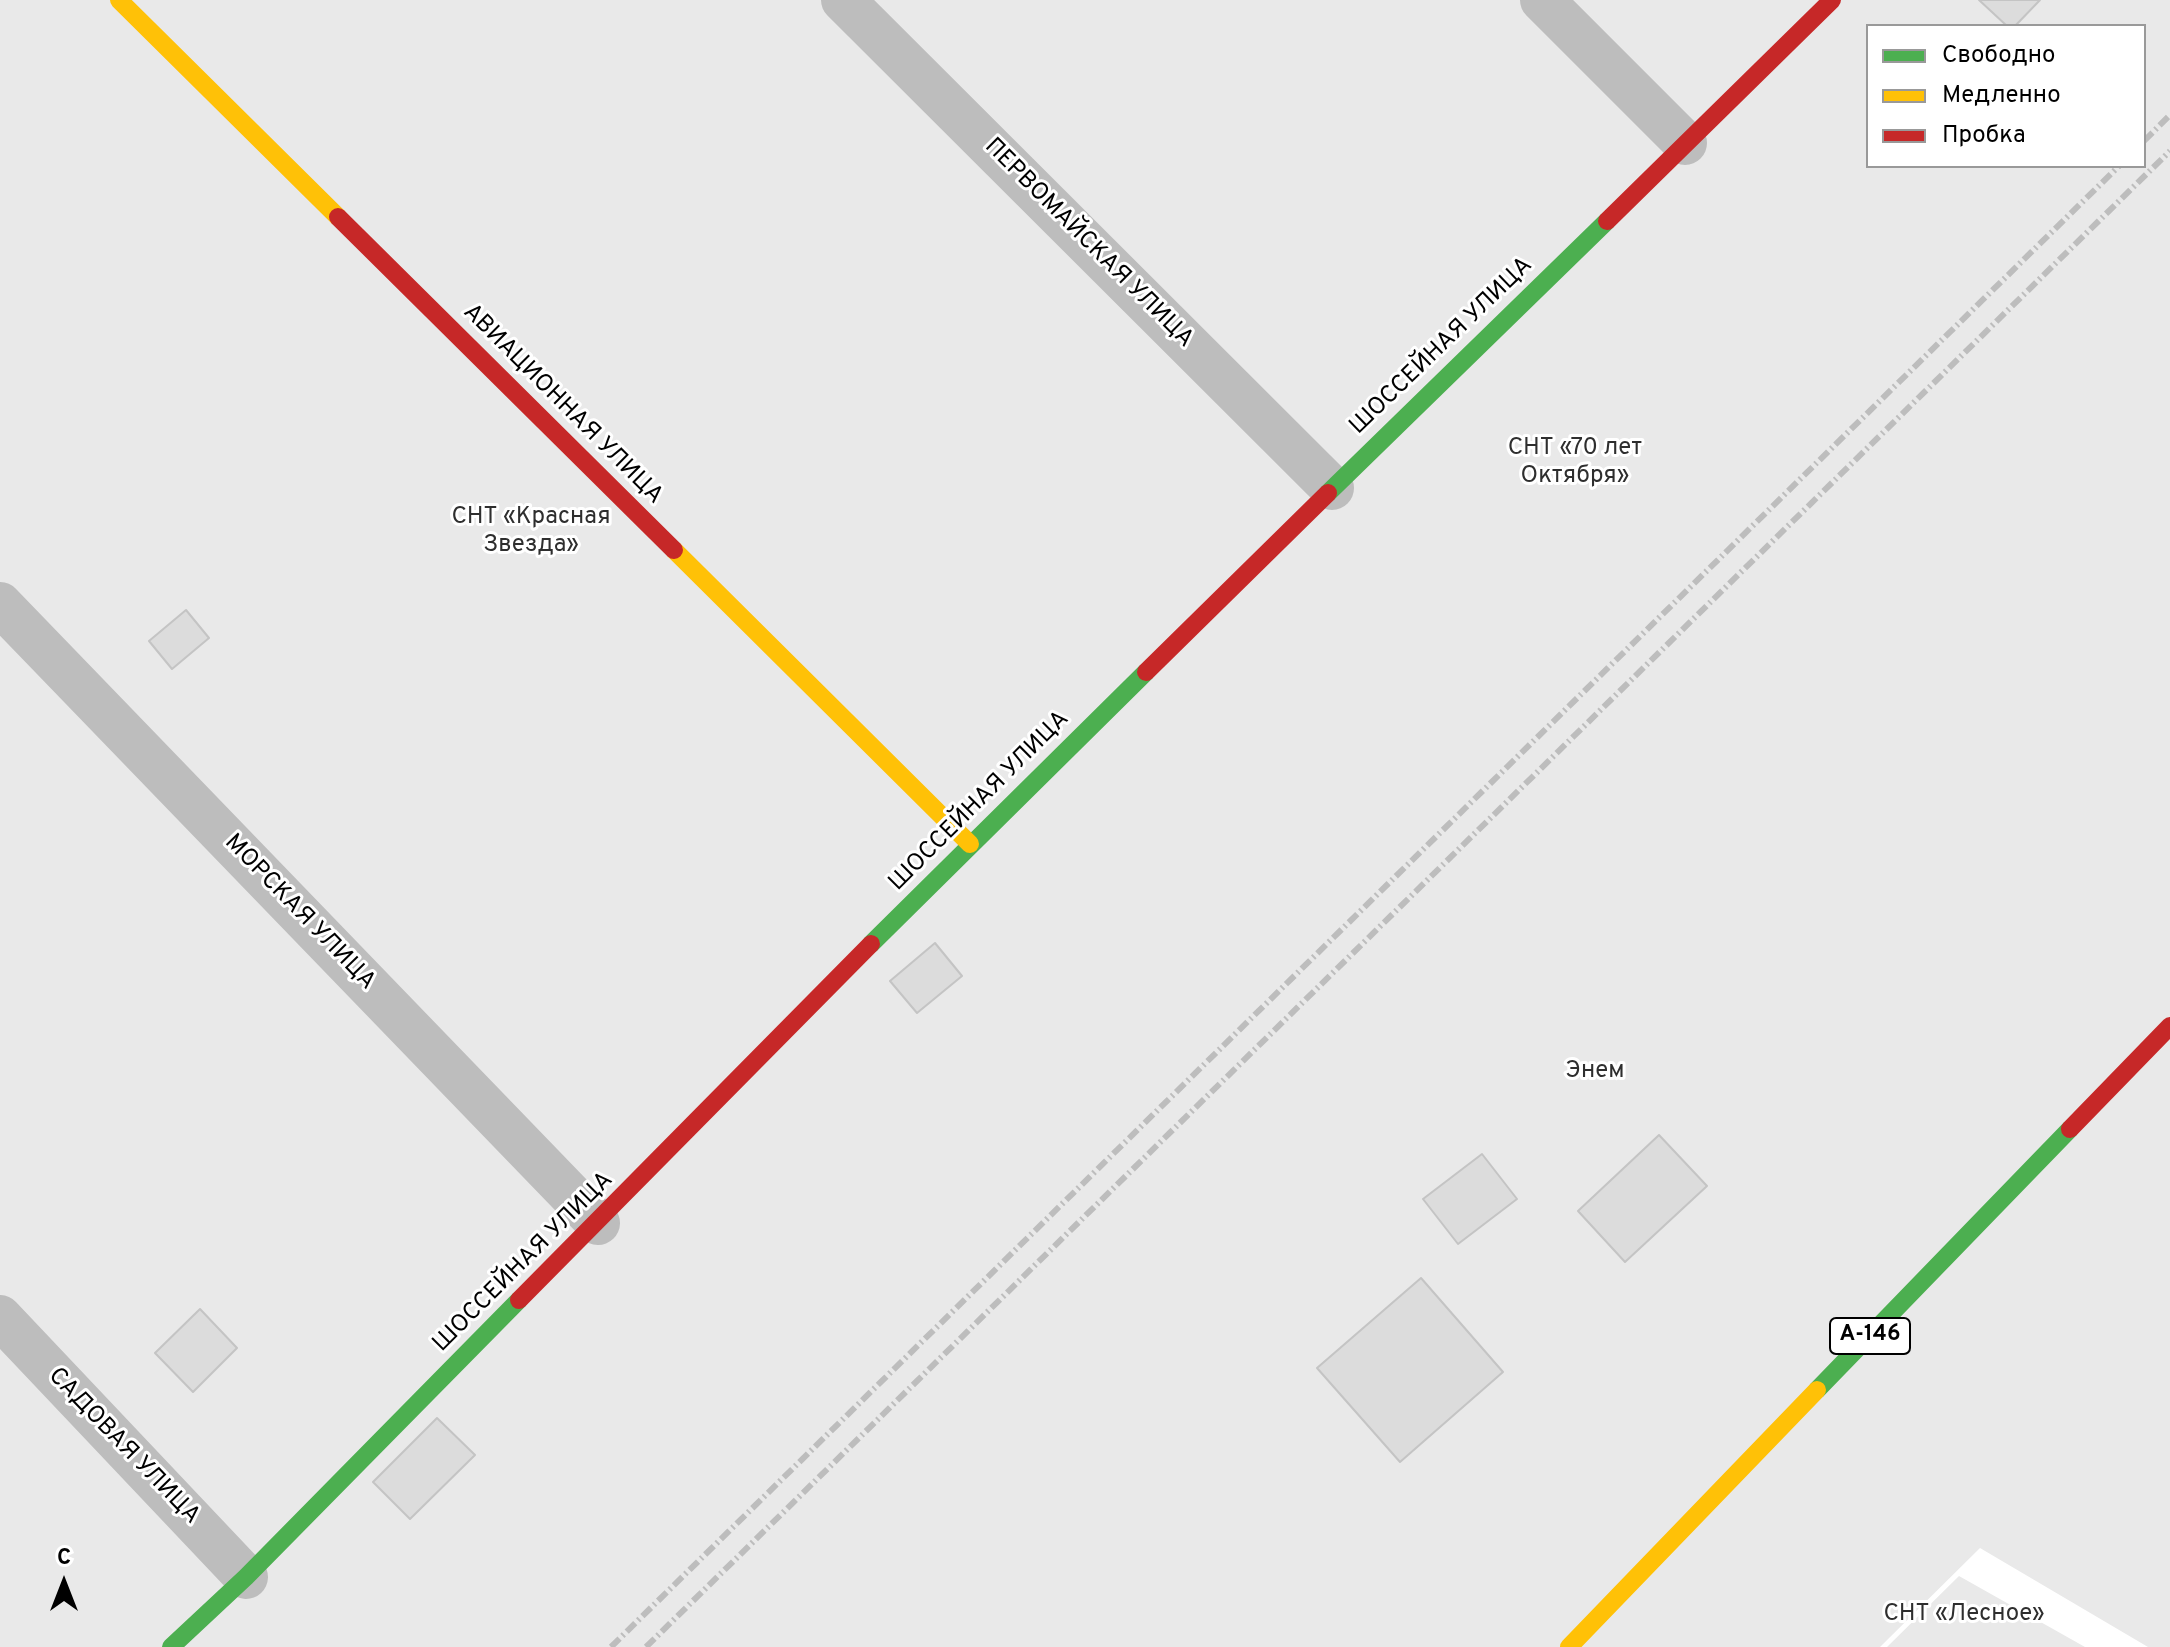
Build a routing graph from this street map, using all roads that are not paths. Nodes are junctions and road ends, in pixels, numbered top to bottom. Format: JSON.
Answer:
{"nodes":[{"id":1,"x":119,"y":0,"type":"edge"},
{"id":2,"x":843,"y":0,"type":"edge"},
{"id":3,"x":1542,"y":0,"type":"edge"},
{"id":4,"x":1832,"y":0,"type":"edge"},
{"id":5,"x":1685,"y":143,"type":"junction"},
{"id":6,"x":1332,"y":488,"type":"junction"},
{"id":7,"x":0,"y":604,"type":"edge"},
{"id":8,"x":970,"y":844,"type":"junction"},
{"id":9,"x":2170,"y":1026,"type":"edge"},
{"id":10,"x":598,"y":1223,"type":"junction"},
{"id":11,"x":0,"y":1317,"type":"edge"},
{"id":12,"x":246,"y":1577,"type":"junction"},
{"id":13,"x":171,"y":1647,"type":"edge"},
{"id":14,"x":1569,"y":1647,"type":"edge"}],
"edges":[{"from":1,"to":8,"type":"main road","name":"АВИАЦИОННАЯ УЛИЦА"},
{"from":2,"to":6,"type":"street","name":"ПЕРВОМАЙСКАЯ УЛИЦА"},
{"from":3,"to":5,"type":"street"},
{"from":4,"to":5,"type":"main road","name":"ШОССЕЙНАЯ УЛИЦА"},
{"from":5,"to":6,"type":"main road","name":"ШОССЕЙНАЯ УЛИЦА"},
{"from":6,"to":8,"type":"main road","name":"ШОССЕЙНАЯ УЛИЦА"},
{"from":7,"to":10,"type":"street","name":"МОРСКАЯ УЛИЦА"},
{"from":8,"to":10,"type":"main road","name":"ШОССЕЙНАЯ УЛИЦА"},
{"from":9,"to":14,"type":"main road","number":"А-146"},
{"from":10,"to":12,"type":"main road","name":"ШОССЕЙНАЯ УЛИЦА"},
{"from":11,"to":12,"type":"street","name":"САДОВАЯ УЛИЦА"},
{"from":12,"to":13,"type":"main road","name":"ШОССЕЙНАЯ УЛИЦА"}]}
